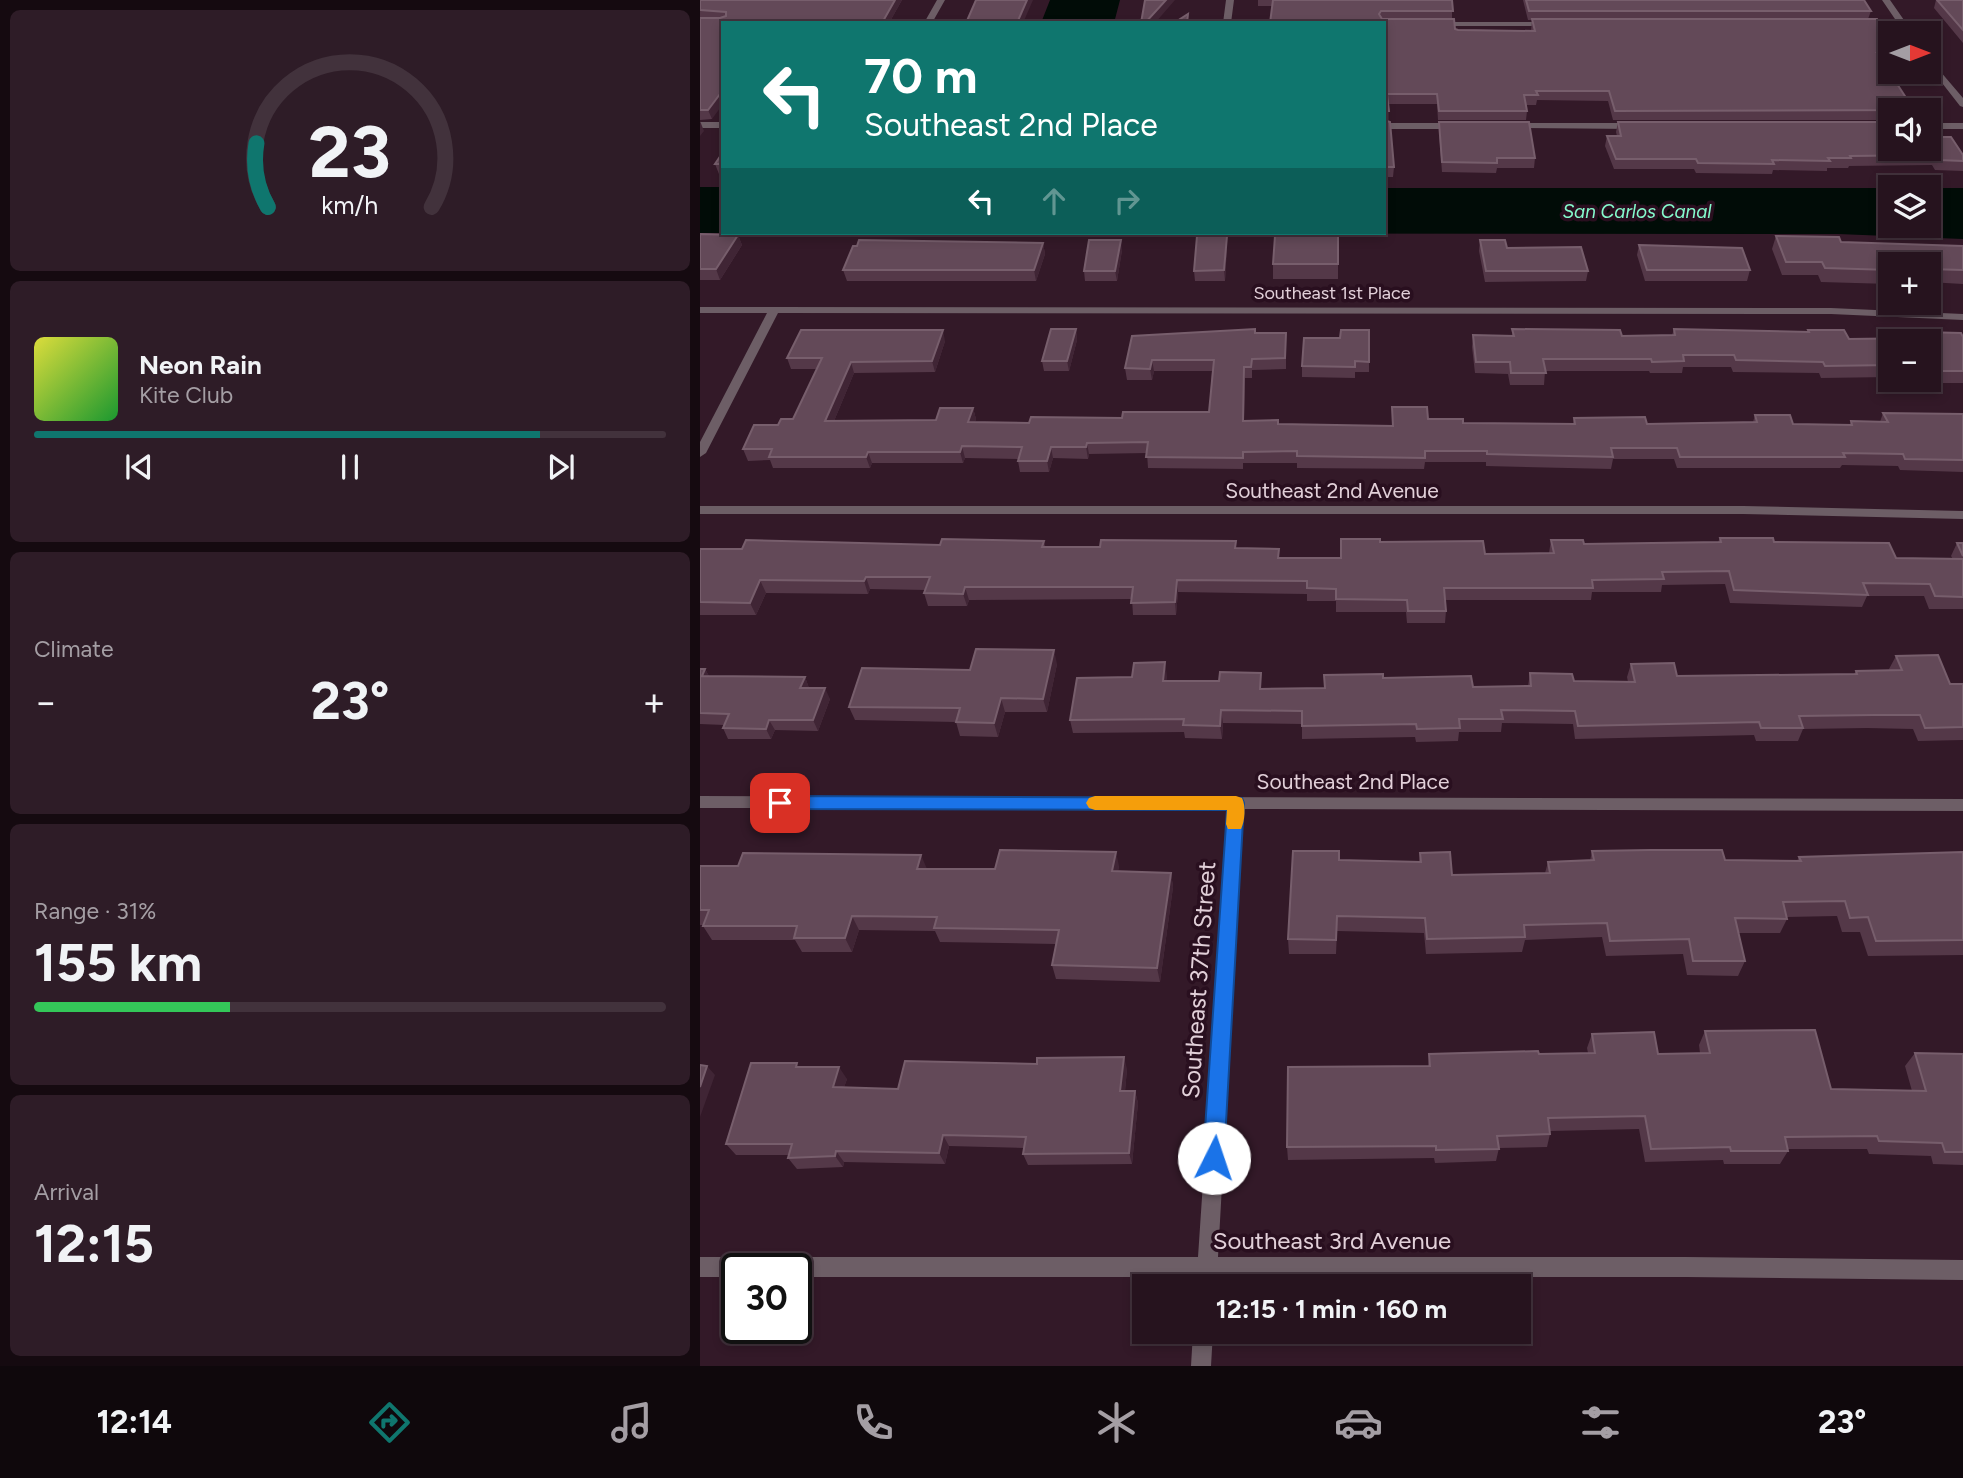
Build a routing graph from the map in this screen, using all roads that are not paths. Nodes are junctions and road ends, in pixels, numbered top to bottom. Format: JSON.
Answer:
{"nodes":[{"id":1,"x":941,"y":0,"type":"edge"},
{"id":2,"x":1230,"y":0,"type":"edge"},
{"id":3,"x":1886,"y":0,"type":"edge"},
{"id":4,"x":929,"y":21,"type":"edge"},
{"id":5,"x":1227,"y":21,"type":"edge"},
{"id":6,"x":1900,"y":21,"type":"edge"},
{"id":7,"x":1425,"y":24,"type":"edge"},
{"id":8,"x":1561,"y":24,"type":"edge"},
{"id":9,"x":1847,"y":24,"type":"edge"},
{"id":10,"x":1878,"y":24,"type":"edge"},
{"id":11,"x":1941,"y":76,"type":"edge"},
{"id":12,"x":1963,"y":104,"type":"edge"},
{"id":13,"x":700,"y":125,"type":"edge"},
{"id":14,"x":721,"y":125,"type":"edge"},
{"id":15,"x":1386,"y":126,"type":"edge"},
{"id":16,"x":1468,"y":126,"type":"edge"},
{"id":17,"x":1495,"y":126,"type":"edge"},
{"id":18,"x":1648,"y":126,"type":"edge"},
{"id":19,"x":1941,"y":126,"type":"edge"},
{"id":20,"x":1963,"y":126,"type":"edge"},
{"id":21,"x":700,"y":310,"type":"edge"},
{"id":22,"x":773,"y":312,"type":"junction"},
{"id":23,"x":1963,"y":317,"type":"edge"},
{"id":24,"x":700,"y":453,"type":"edge"},
{"id":25,"x":700,"y":510,"type":"edge"},
{"id":26,"x":1963,"y":515,"type":"edge"},
{"id":27,"x":700,"y":802,"type":"edge"},
{"id":28,"x":1236,"y":803,"type":"junction"},
{"id":29,"x":1963,"y":805,"type":"edge"},
{"id":30,"x":700,"y":1267,"type":"edge"},
{"id":31,"x":1963,"y":1270,"type":"edge"},
{"id":32,"x":1207,"y":1274,"type":"edge"},
{"id":33,"x":1531,"y":1274,"type":"edge"},
{"id":34,"x":1132,"y":1276,"type":"edge"},
{"id":35,"x":1202,"y":1344,"type":"edge"},
{"id":36,"x":1201,"y":1366,"type":"edge"}],
"edges":[{"from":1,"to":4,"type":"street"},
{"from":2,"to":5,"type":"street"},
{"from":3,"to":6,"type":"street"},
{"from":7,"to":8,"type":"street"},
{"from":9,"to":10,"type":"street"},
{"from":11,"to":12,"type":"street"},
{"from":13,"to":14,"type":"street"},
{"from":15,"to":16,"type":"street"},
{"from":17,"to":18,"type":"street"},
{"from":19,"to":20,"type":"street"},
{"from":21,"to":22,"type":"street","name":"Southeast 1st Place"},
{"from":22,"to":23,"type":"street","name":"Southeast 1st Place"},
{"from":22,"to":24,"type":"street"},
{"from":25,"to":26,"type":"street","name":"Southeast 2nd Avenue"},
{"from":27,"to":28,"type":"street","name":"Southeast 2nd Place"},
{"from":28,"to":29,"type":"street","name":"Southeast 2nd Place"},
{"from":28,"to":32,"type":"street","name":"Southeast 37th Street"},
{"from":30,"to":34,"type":"street","name":"Southeast 3rd Avenue"},
{"from":31,"to":33,"type":"street","name":"Southeast 3rd Avenue"},
{"from":35,"to":36,"type":"street"}]}
